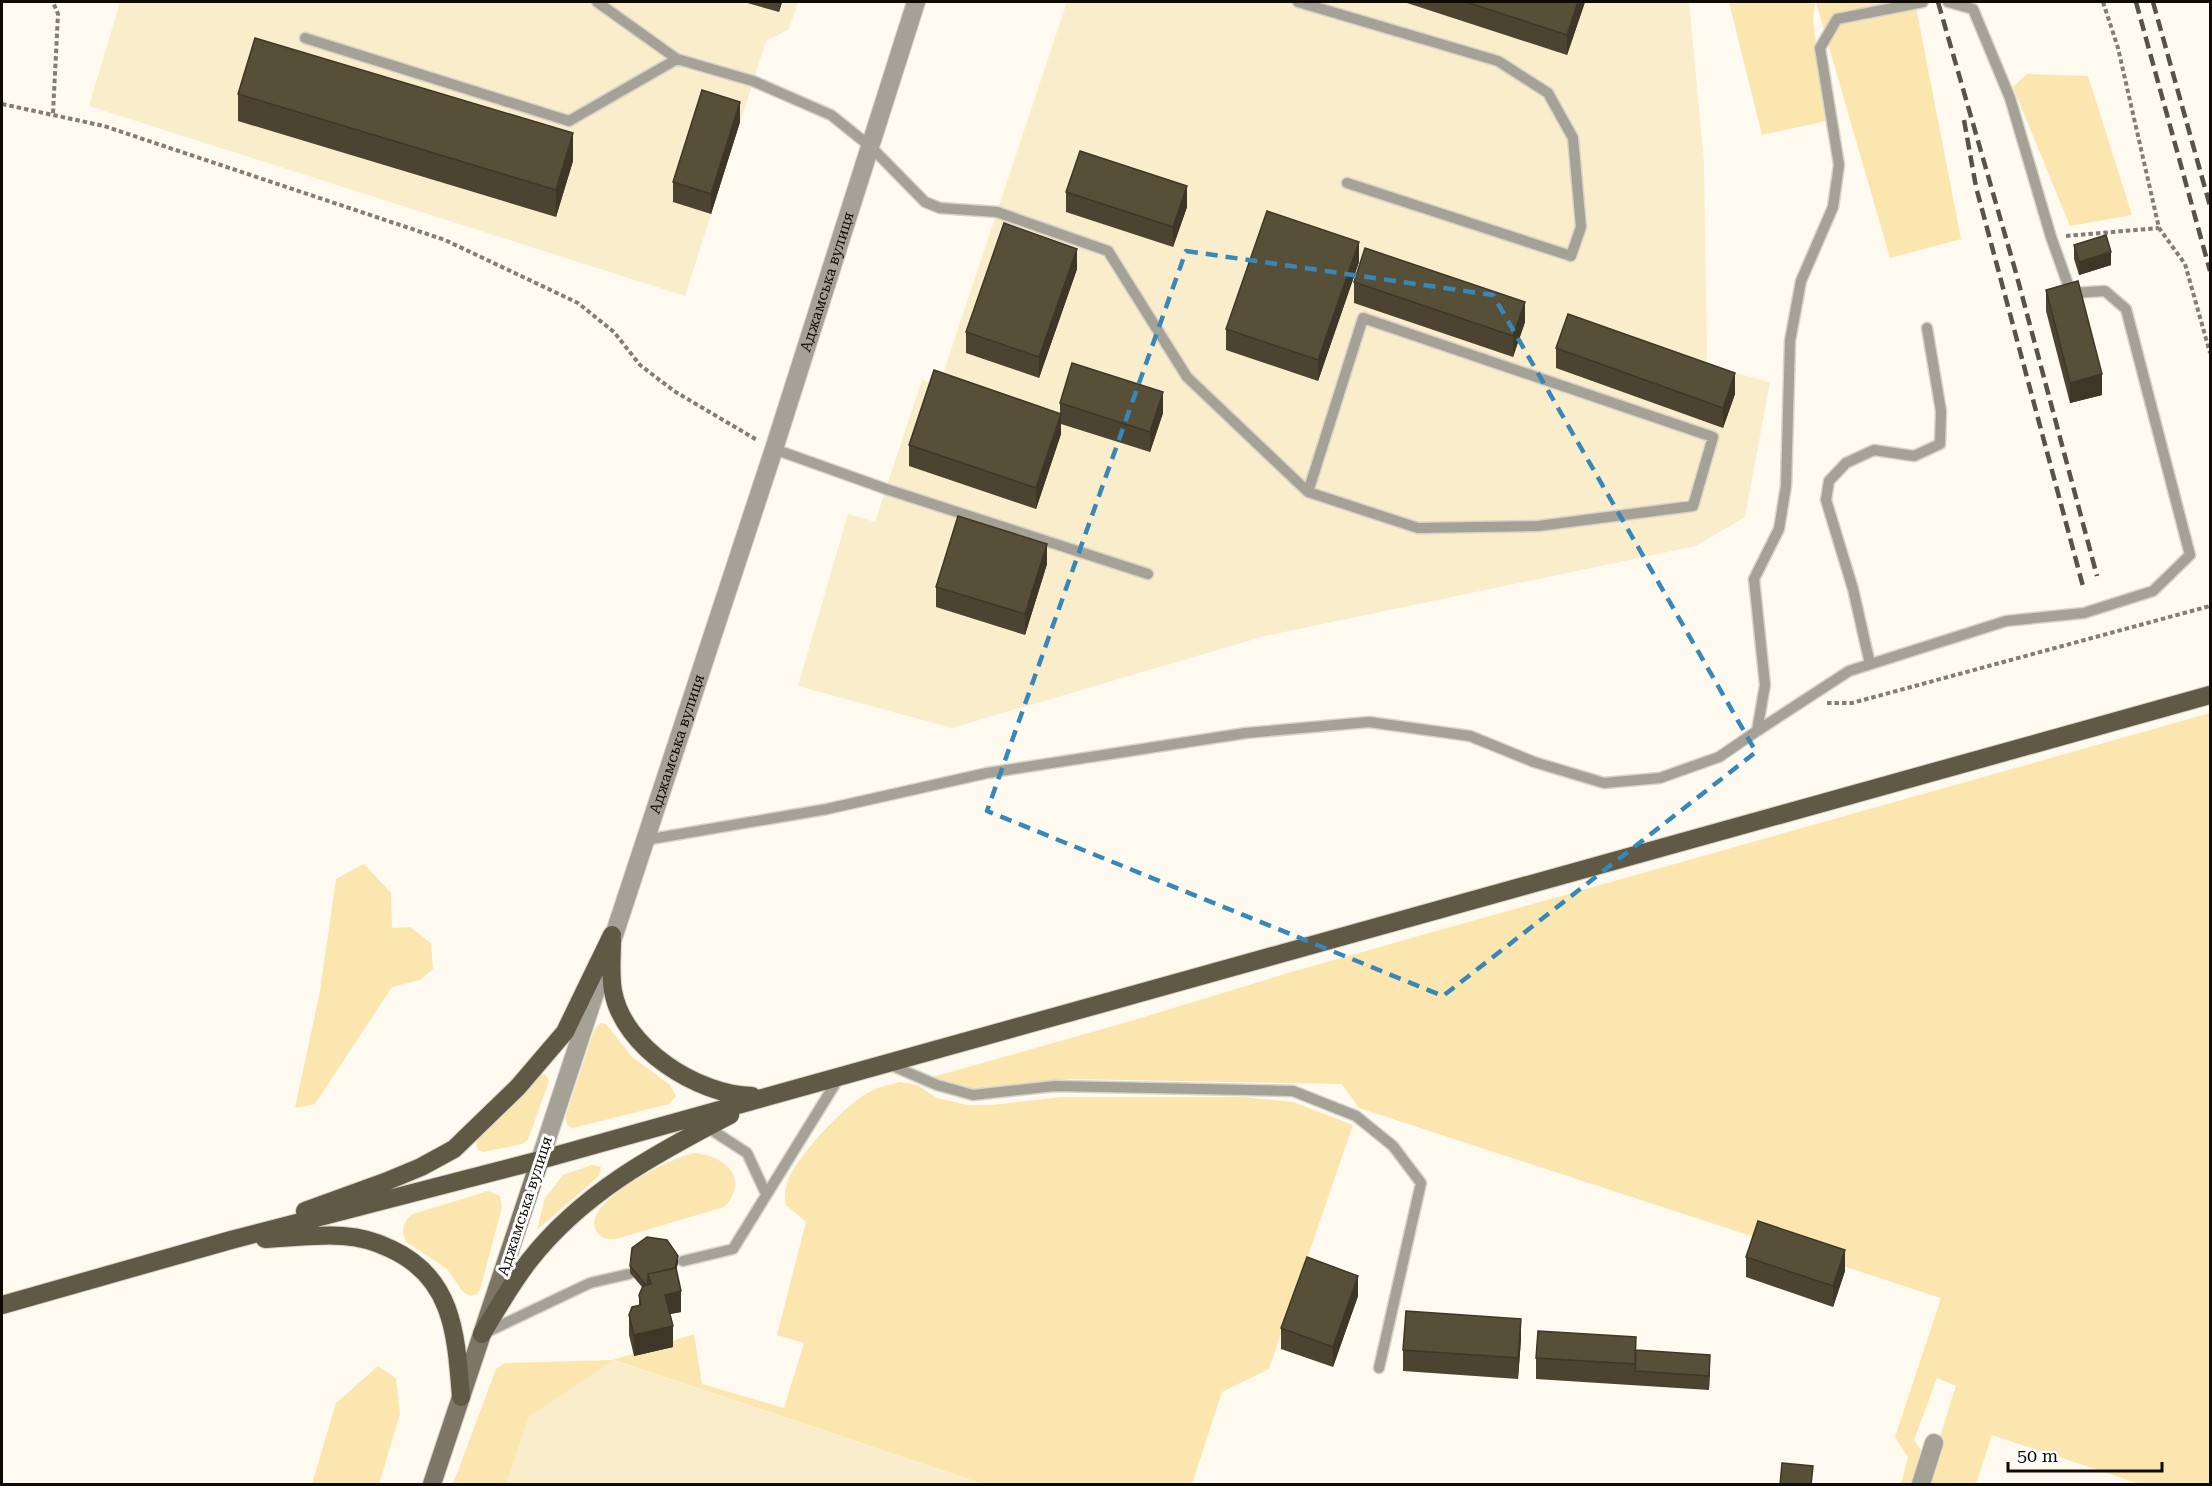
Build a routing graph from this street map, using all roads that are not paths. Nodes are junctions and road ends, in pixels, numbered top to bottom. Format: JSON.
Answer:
{"nodes":[{"id":1,"x":597,"y":2,"type":"edge"},
{"id":2,"x":916,"y":2,"type":"edge"},
{"id":3,"x":1298,"y":2,"type":"edge"},
{"id":4,"x":1923,"y":2,"type":"edge"},
{"id":5,"x":1948,"y":2,"type":"edge"},
{"id":6,"x":305,"y":38,"type":"dead end"},
{"id":7,"x":677,"y":59,"type":"junction"},
{"id":8,"x":871,"y":147,"type":"junction"},
{"id":9,"x":1347,"y":183,"type":"dead end"},
{"id":10,"x":1927,"y":328,"type":"dead end"},
{"id":11,"x":774,"y":449,"type":"junction"},
{"id":12,"x":1308,"y":492,"type":"junction"},
{"id":13,"x":1148,"y":574,"type":"dead end"},
{"id":14,"x":1870,"y":664,"type":"junction"},
{"id":15,"x":2211,"y":695,"type":"edge"},
{"id":16,"x":1757,"y":731,"type":"junction"},
{"id":17,"x":645,"y":840,"type":"junction"},
{"id":18,"x":612,"y":935,"type":"junction"},
{"id":19,"x":885,"y":1063,"type":"junction"},
{"id":20,"x":840,"y":1076,"type":"junction"},
{"id":21,"x":766,"y":1096,"type":"junction"},
{"id":22,"x":707,"y":1127,"type":"junction"},
{"id":23,"x":540,"y":1160,"type":"junction"},
{"id":24,"x":766,"y":1194,"type":"junction"},
{"id":25,"x":231,"y":1240,"type":"junction"},
{"id":26,"x":683,"y":1261,"type":"dead end"},
{"id":27,"x":629,"y":1274,"type":"edge"},
{"id":28,"x":2,"y":1305,"type":"edge"},
{"id":29,"x":482,"y":1334,"type":"junction"},
{"id":30,"x":1379,"y":1368,"type":"dead end"},
{"id":31,"x":461,"y":1397,"type":"junction"},
{"id":32,"x":1934,"y":1443,"type":"dead end"},
{"id":33,"x":432,"y":1485,"type":"edge"},
{"id":34,"x":1921,"y":1485,"type":"edge"}],
"edges":[{"from":1,"to":7,"type":"lane"},
{"from":2,"to":8,"type":"street","name":"Аджамська вулиця"},
{"from":3,"to":9,"type":"lane"},
{"from":4,"to":16,"type":"lane"},
{"from":5,"to":14,"type":"lane"},
{"from":6,"to":7,"type":"lane"},
{"from":7,"to":8,"type":"lane"},
{"from":8,"to":11,"type":"street","name":"Аджамська вулиця"},
{"from":8,"to":12,"type":"lane"},
{"from":10,"to":14,"type":"lane"},
{"from":11,"to":13,"type":"lane"},
{"from":11,"to":17,"type":"street","name":"Аджамська вулиця"},
{"from":12,"to":12,"type":"lane"},
{"from":14,"to":16,"type":"lane"},
{"from":15,"to":19,"type":"main road"},
{"from":16,"to":17,"type":"lane"},
{"from":17,"to":18,"type":"street","name":"Аджамська вулиця"},
{"from":18,"to":21,"type":"main road"},
{"from":18,"to":23,"type":"street","name":"Аджамська вулиця"},
{"from":18,"to":25,"type":"main road"},
{"from":19,"to":20,"type":"main road"},
{"from":19,"to":30,"type":"lane"},
{"from":20,"to":21,"type":"main road"},
{"from":20,"to":24,"type":"lane"},
{"from":21,"to":22,"type":"main road"},
{"from":21,"to":23,"type":"main road"},
{"from":22,"to":24,"type":"lane"},
{"from":22,"to":29,"type":"main road"},
{"from":23,"to":25,"type":"main road"},
{"from":23,"to":29,"type":"main road","name":"Аджамська вулиця"},
{"from":24,"to":26,"type":"lane"},
{"from":25,"to":28,"type":"main road"},
{"from":25,"to":31,"type":"main road"},
{"from":27,"to":29,"type":"lane"},
{"from":29,"to":31,"type":"main road","name":"Аджамська вулиця"},
{"from":31,"to":33,"type":"main road","name":"Аджамська вулиця"},
{"from":32,"to":34,"type":"street"}]}
